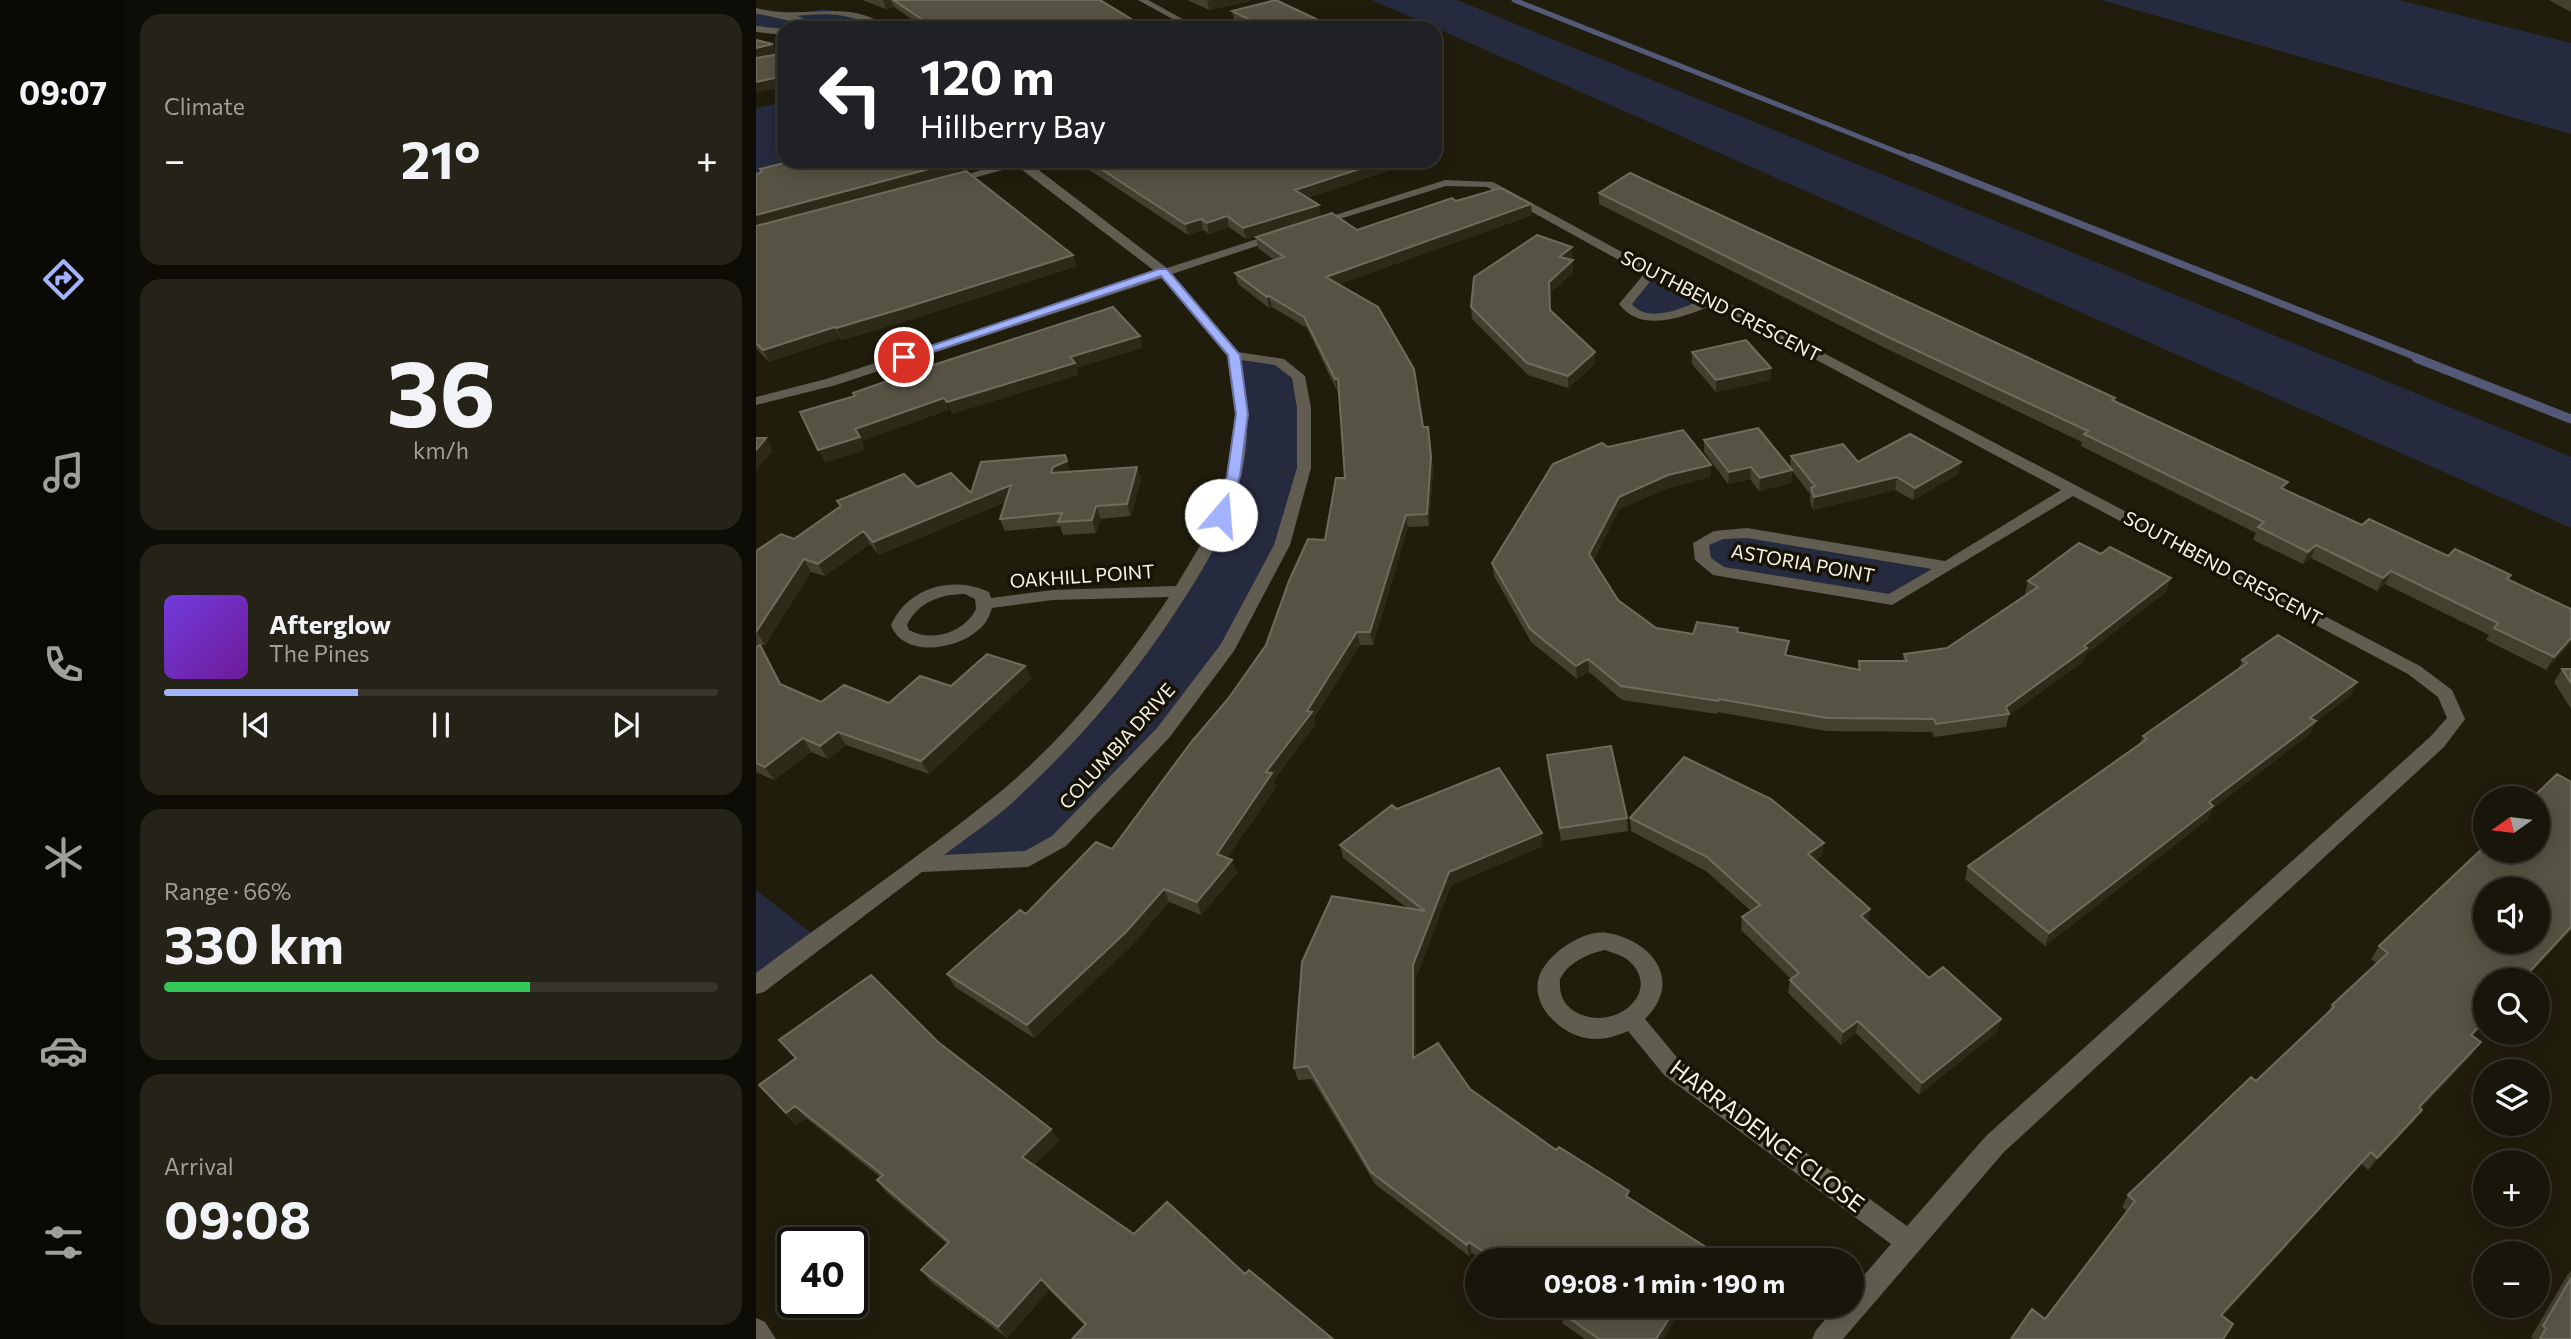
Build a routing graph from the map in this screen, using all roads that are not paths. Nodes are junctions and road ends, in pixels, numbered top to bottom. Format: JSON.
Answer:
{"nodes":[{"id":1,"x":1142,"y":0,"type":"edge"},
{"id":2,"x":756,"y":11,"type":"edge"},
{"id":3,"x":785,"y":15,"type":"junction"},
{"id":4,"x":804,"y":21,"type":"edge"},
{"id":5,"x":873,"y":21,"type":"edge"},
{"id":6,"x":1182,"y":21,"type":"edge"},
{"id":7,"x":756,"y":29,"type":"edge"},
{"id":8,"x":777,"y":31,"type":"edge"},
{"id":9,"x":995,"y":168,"type":"edge"},
{"id":10,"x":1029,"y":168,"type":"edge"},
{"id":11,"x":942,"y":183,"type":"edge"},
{"id":12,"x":1301,"y":228,"type":"edge"},
{"id":13,"x":1288,"y":232,"type":"edge"},
{"id":14,"x":1163,"y":271,"type":"junction"},
{"id":15,"x":1651,"y":273,"type":"junction"},
{"id":16,"x":1713,"y":300,"type":"junction"},
{"id":17,"x":1234,"y":355,"type":"junction"},
{"id":18,"x":756,"y":401,"type":"edge"},
{"id":19,"x":2074,"y":489,"type":"junction"},
{"id":20,"x":1947,"y":566,"type":"junction"},
{"id":21,"x":1181,"y":591,"type":"junction"},
{"id":22,"x":986,"y":604,"type":"junction"},
{"id":23,"x":919,"y":864,"type":"junction"},
{"id":24,"x":756,"y":985,"type":"edge"},
{"id":25,"x":1632,"y":1020,"type":"junction"},
{"id":26,"x":1910,"y":1243,"type":"junction"},
{"id":27,"x":756,"y":1331,"type":"edge"},
{"id":28,"x":763,"y":1339,"type":"edge"},
{"id":29,"x":1825,"y":1339,"type":"edge"}],
"edges":[{"from":1,"to":6,"type":"street"},
{"from":2,"to":3,"type":"street"},
{"from":3,"to":4,"type":"street"},
{"from":3,"to":5,"type":"street"},
{"from":7,"to":8,"type":"street"},
{"from":9,"to":11,"type":"street"},
{"from":10,"to":14,"type":"street"},
{"from":12,"to":15,"type":"street","name":"SOUTHBEND CRESCENT"},
{"from":13,"to":14,"type":"street"},
{"from":14,"to":17,"type":"street"},
{"from":14,"to":18,"type":"street"},
{"from":15,"to":16,"type":"street","name":"SOUTHBEND CRESCENT"},
{"from":15,"to":16,"type":"street"},
{"from":16,"to":19,"type":"street","name":"SOUTHBEND CRESCENT"},
{"from":17,"to":21,"type":"street"},
{"from":17,"to":23,"type":"street","name":"COLUMBIA DRIVE"},
{"from":19,"to":20,"type":"street","name":"ASTORIA POINT"},
{"from":19,"to":26,"type":"street","name":"SOUTHBEND CRESCENT"},
{"from":20,"to":20,"type":"street","name":"ASTORIA POINT"},
{"from":21,"to":22,"type":"street","name":"OAKHILL POINT"},
{"from":21,"to":23,"type":"street"},
{"from":22,"to":22,"type":"street","name":"OAKHILL POINT"},
{"from":23,"to":24,"type":"street"},
{"from":25,"to":25,"type":"street"},
{"from":25,"to":26,"type":"street","name":"HARRADENCE CLOSE"},
{"from":26,"to":29,"type":"street","name":"SOUTHBEND CRESCENT"},
{"from":27,"to":28,"type":"street"}]}
